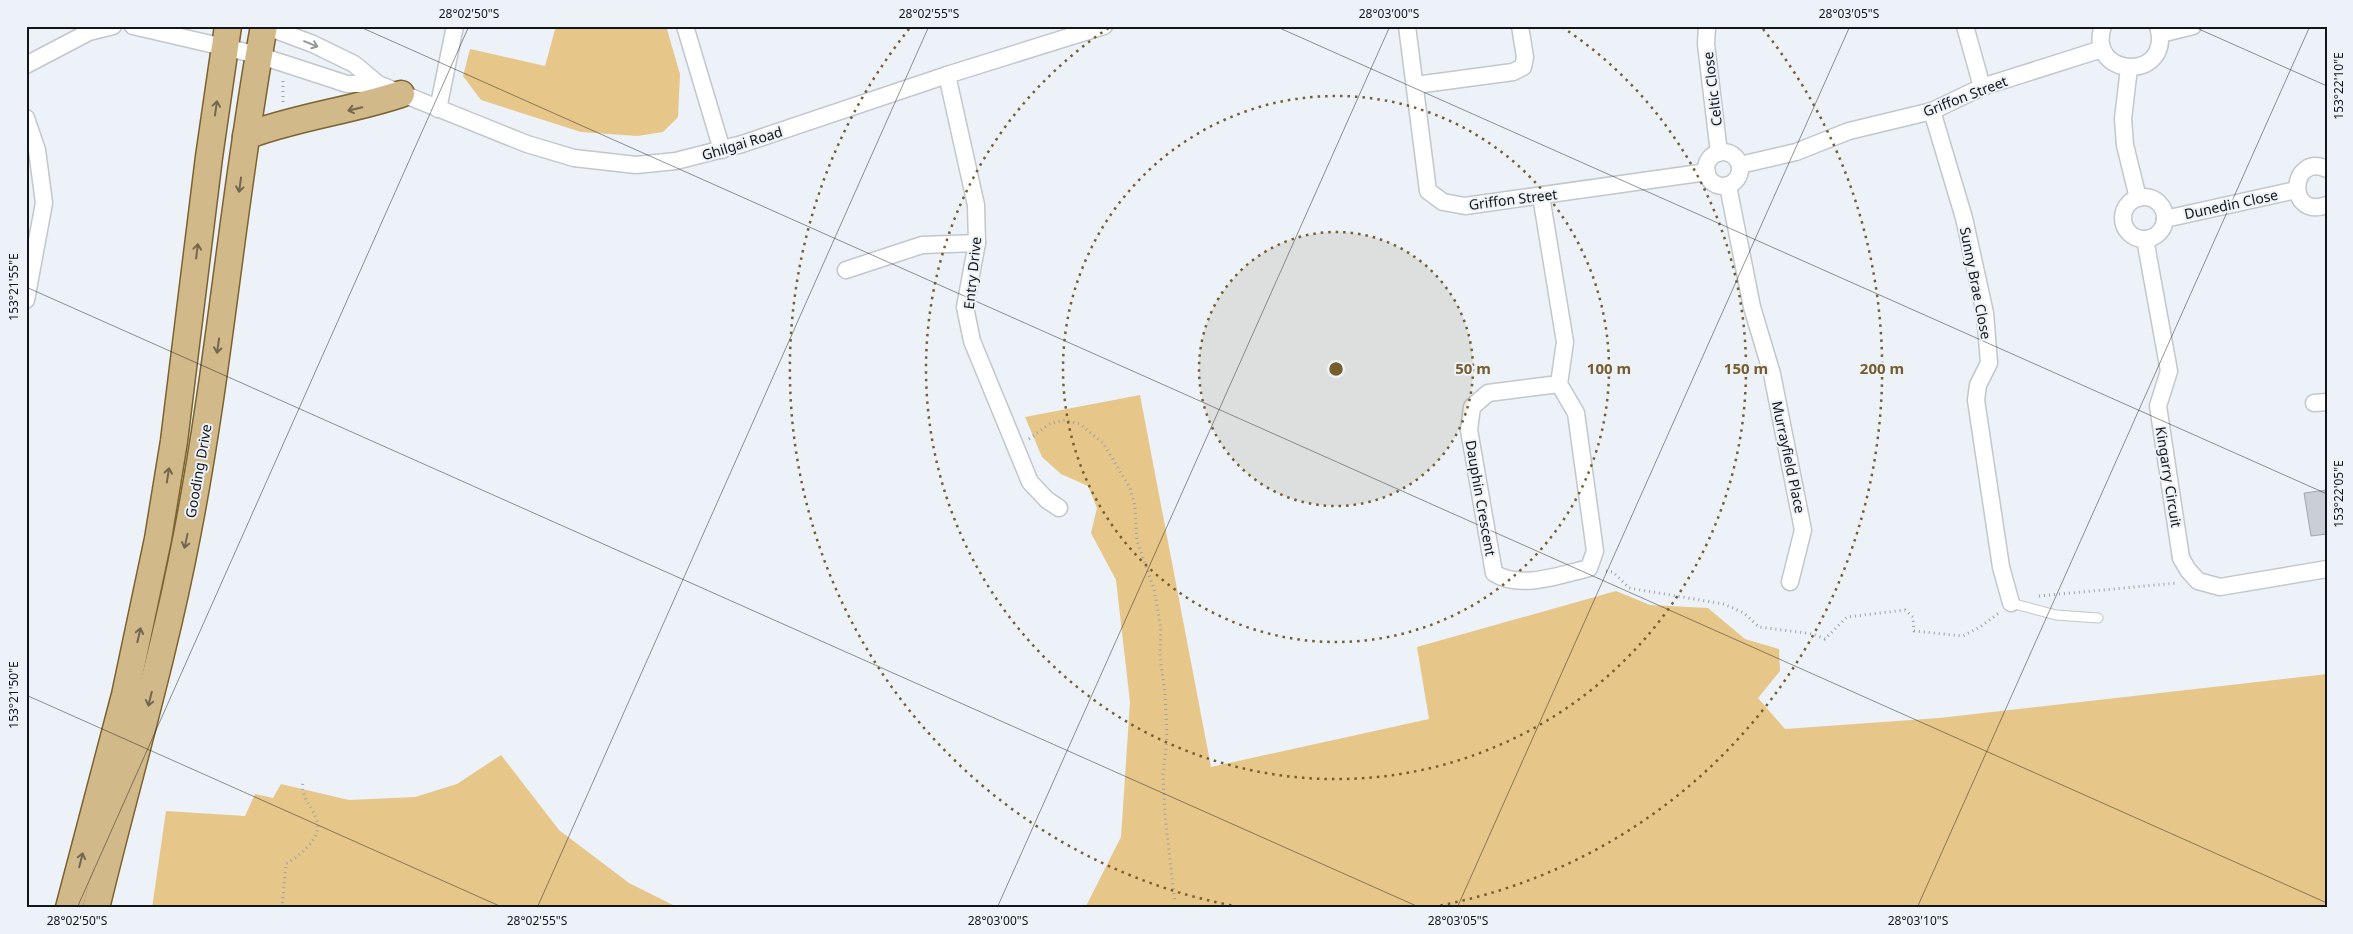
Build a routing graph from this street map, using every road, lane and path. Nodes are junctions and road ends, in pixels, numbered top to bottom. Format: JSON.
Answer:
{"nodes":[{"id":1,"x":113,"y":26,"type":"edge"},
{"id":2,"x":132,"y":26,"type":"edge"},
{"id":3,"x":264,"y":26,"type":"edge"},
{"id":4,"x":455,"y":26,"type":"edge"},
{"id":5,"x":685,"y":26,"type":"edge"},
{"id":6,"x":1104,"y":26,"type":"edge"},
{"id":7,"x":1408,"y":26,"type":"edge"},
{"id":8,"x":1520,"y":26,"type":"edge"},
{"id":9,"x":1707,"y":26,"type":"edge"},
{"id":10,"x":1965,"y":26,"type":"edge"},
{"id":11,"x":2103,"y":26,"type":"edge"},
{"id":12,"x":2193,"y":26,"type":"edge"},
{"id":13,"x":88,"y":29,"type":"edge"},
{"id":14,"x":2160,"y":30,"type":"edge"},
{"id":15,"x":226,"y":36,"type":"edge"},
{"id":16,"x":2102,"y":49,"type":"junction"},
{"id":17,"x":258,"y":54,"type":"junction"},
{"id":18,"x":26,"y":65,"type":"edge"},
{"id":19,"x":2129,"y":68,"type":"junction"},
{"id":20,"x":947,"y":75,"type":"junction"},
{"id":21,"x":283,"y":79,"type":"dead end"},
{"id":22,"x":1416,"y":85,"type":"junction"},
{"id":23,"x":1982,"y":87,"type":"junction"},
{"id":24,"x":389,"y":89,"type":"junction"},
{"id":25,"x":283,"y":105,"type":"dead end"},
{"id":26,"x":438,"y":108,"type":"junction"},
{"id":27,"x":1932,"y":111,"type":"junction"},
{"id":28,"x":26,"y":118,"type":"edge"},
{"id":29,"x":246,"y":136,"type":"junction"},
{"id":30,"x":722,"y":150,"type":"junction"},
{"id":31,"x":1719,"y":153,"type":"junction"},
{"id":32,"x":1740,"y":165,"type":"junction"},
{"id":33,"x":2327,"y":169,"type":"edge"},
{"id":34,"x":1707,"y":172,"type":"junction"},
{"id":35,"x":1728,"y":186,"type":"junction"},
{"id":36,"x":2296,"y":190,"type":"junction"},
{"id":37,"x":1541,"y":196,"type":"junction"},
{"id":38,"x":2138,"y":198,"type":"junction"},
{"id":39,"x":2327,"y":207,"type":"edge"},
{"id":40,"x":2165,"y":219,"type":"junction"},
{"id":41,"x":2145,"y":239,"type":"junction"},
{"id":42,"x":976,"y":242,"type":"junction"},
{"id":43,"x":846,"y":270,"type":"dead end"},
{"id":44,"x":26,"y":300,"type":"edge"},
{"id":45,"x":1559,"y":384,"type":"junction"},
{"id":46,"x":1016,"y":448,"type":"junction"},
{"id":47,"x":1059,"y":508,"type":"dead end"},
{"id":48,"x":1590,"y":565,"type":"junction"},
{"id":49,"x":2327,"y":569,"type":"edge"},
{"id":50,"x":2198,"y":581,"type":"junction"},
{"id":51,"x":1790,"y":582,"type":"dead end"},
{"id":52,"x":2011,"y":603,"type":"junction"},
{"id":53,"x":2098,"y":618,"type":"dead end"},
{"id":54,"x":303,"y":781,"type":"dead end"},
{"id":55,"x":1175,"y":903,"type":"dead end"},
{"id":56,"x":70,"y":908,"type":"edge"},
{"id":57,"x":96,"y":908,"type":"edge"},
{"id":58,"x":282,"y":908,"type":"edge"}],
"edges":[{"from":1,"to":13,"type":"street"},
{"from":2,"to":15,"type":"street","name":"Ghilgai Road"},
{"from":3,"to":17,"type":"main road","name":"Gooding Drive"},
{"from":3,"to":24,"type":"street","name":"Ghilgai Road","one_way":true},
{"from":4,"to":26,"type":"street"},
{"from":5,"to":30,"type":"street"},
{"from":6,"to":20,"type":"street","name":"Ghilgai Road"},
{"from":7,"to":22,"type":"street","name":"Griffon Street"},
{"from":8,"to":22,"type":"street"},
{"from":9,"to":31,"type":"street","name":"Celtic Close"},
{"from":10,"to":23,"type":"street"},
{"from":11,"to":16,"type":"street"},
{"from":12,"to":14,"type":"street"},
{"from":13,"to":18,"type":"street"},
{"from":14,"to":19,"type":"street"},
{"from":15,"to":17,"type":"street","name":"Ghilgai Road"},
{"from":56,"to":15,"type":"main road","name":"Gooding Drive","one_way":true},
{"from":16,"to":19,"type":"street"},
{"from":16,"to":23,"type":"street","name":"Griffon Street"},
{"from":17,"to":24,"type":"street","name":"Ghilgai Road"},
{"from":17,"to":29,"type":"main road","name":"Gooding Drive"},
{"from":19,"to":38,"type":"street"},
{"from":20,"to":30,"type":"street","name":"Ghilgai Road"},
{"from":20,"to":42,"type":"street","name":"Entry Drive"},
{"from":21,"to":25,"type":"path"},
{"from":22,"to":37,"type":"street","name":"Griffon Street"},
{"from":23,"to":27,"type":"street","name":"Griffon Street"},
{"from":24,"to":26,"type":"street","name":"Ghilgai Road"},
{"from":24,"to":29,"type":"main road","one_way":true},
{"from":26,"to":30,"type":"street","name":"Ghilgai Road"},
{"from":27,"to":32,"type":"street","name":"Griffon Street"},
{"from":27,"to":52,"type":"street","name":"Sunny Brae Close"},
{"from":28,"to":44,"type":"street"},
{"from":29,"to":57,"type":"main road","name":"Gooding Drive","one_way":true},
{"from":31,"to":32,"type":"street"},
{"from":31,"to":34,"type":"street"},
{"from":32,"to":35,"type":"street"},
{"from":33,"to":36,"type":"street","name":"Dunedin Close"},
{"from":34,"to":35,"type":"street"},
{"from":34,"to":37,"type":"street","name":"Griffon Street"},
{"from":35,"to":51,"type":"street","name":"Murrayfield Place"},
{"from":36,"to":39,"type":"street","name":"Dunedin Close"},
{"from":36,"to":40,"type":"street","name":"Dunedin Close"},
{"from":37,"to":45,"type":"street"},
{"from":38,"to":40,"type":"street"},
{"from":38,"to":41,"type":"street"},
{"from":40,"to":41,"type":"street"},
{"from":41,"to":50,"type":"street","name":"Kingarry Circuit"},
{"from":42,"to":43,"type":"street"},
{"from":42,"to":46,"type":"street","name":"Entry Drive"},
{"from":45,"to":48,"type":"street"},
{"from":45,"to":48,"type":"street","name":"Dauphin Crescent"},
{"from":46,"to":47,"type":"street","name":"Entry Drive"},
{"from":46,"to":55,"type":"path"},
{"from":48,"to":52,"type":"path"},
{"from":49,"to":50,"type":"street"},
{"from":50,"to":52,"type":"path"},
{"from":52,"to":53,"type":"lane"},
{"from":54,"to":58,"type":"path"}]}
